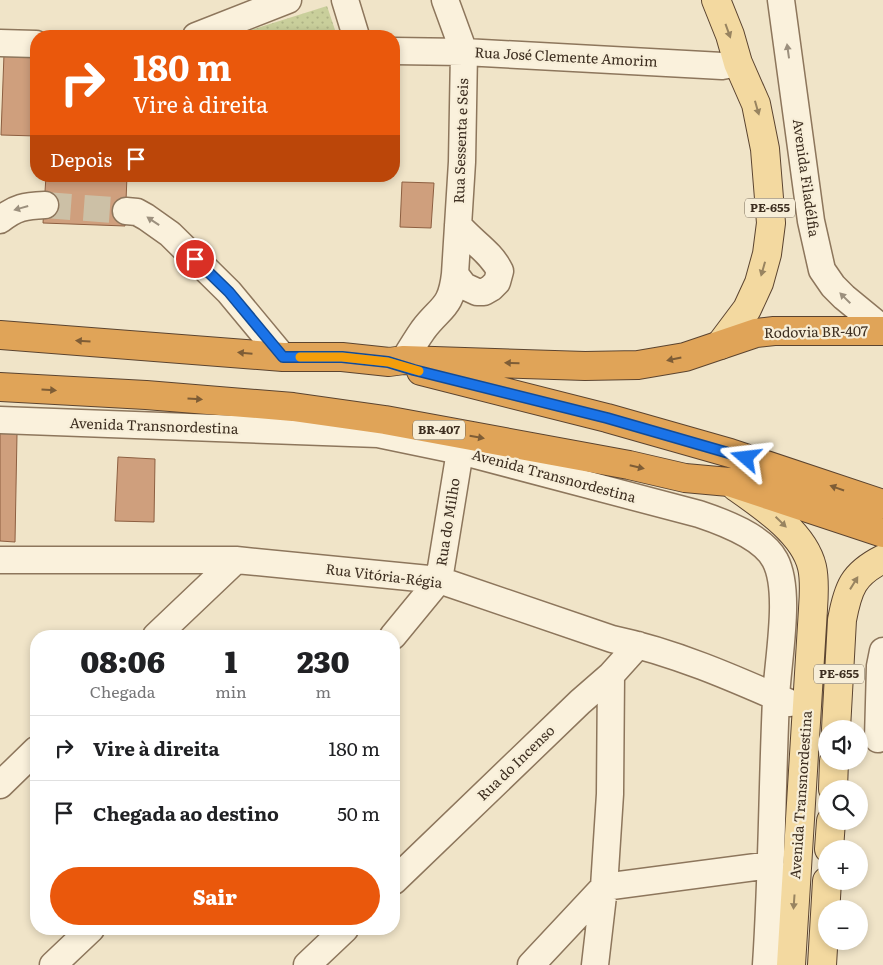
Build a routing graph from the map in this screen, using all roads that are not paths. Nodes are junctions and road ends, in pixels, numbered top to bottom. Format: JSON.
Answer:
{"nodes":[{"id":1,"x":288,"y":0,"type":"edge"},
{"id":2,"x":346,"y":0,"type":"edge"},
{"id":3,"x":445,"y":0,"type":"edge"},
{"id":4,"x":716,"y":0,"type":"edge"},
{"id":5,"x":781,"y":0,"type":"edge"},
{"id":6,"x":211,"y":30,"type":"edge"},
{"id":7,"x":354,"y":30,"type":"edge"},
{"id":8,"x":0,"y":43,"type":"edge"},
{"id":9,"x":30,"y":44,"type":"edge"},
{"id":10,"x":400,"y":51,"type":"edge"},
{"id":11,"x":464,"y":52,"type":"junction"},
{"id":12,"x":738,"y":63,"type":"junction"},
{"id":13,"x":45,"y":205,"type":"tunnel mouth"},
{"id":14,"x":126,"y":211,"type":"tunnel mouth"},
{"id":15,"x":0,"y":220,"type":"edge"},
{"id":16,"x":458,"y":224,"type":"junction"},
{"id":17,"x":456,"y":274,"type":"junction"},
{"id":18,"x":883,"y":330,"type":"edge"},
{"id":19,"x":0,"y":335,"type":"edge"},
{"id":20,"x":720,"y":345,"type":"junction"},
{"id":21,"x":283,"y":357,"type":"junction"},
{"id":22,"x":396,"y":361,"type":"junction"},
{"id":23,"x":0,"y":387,"type":"edge"},
{"id":24,"x":0,"y":420,"type":"edge"},
{"id":25,"x":460,"y":451,"type":"junction"},
{"id":26,"x":729,"y":482,"type":"junction"},
{"id":27,"x":883,"y":504,"type":"edge"},
{"id":28,"x":883,"y":533,"type":"edge"},
{"id":29,"x":883,"y":559,"type":"edge"},
{"id":30,"x":0,"y":560,"type":"edge"},
{"id":31,"x":236,"y":560,"type":"junction"},
{"id":32,"x":439,"y":580,"type":"junction"},
{"id":33,"x":162,"y":630,"type":"edge"},
{"id":34,"x":398,"y":630,"type":"edge"},
{"id":35,"x":638,"y":645,"type":"junction"},
{"id":36,"x":883,"y":651,"type":"edge"},
{"id":37,"x":611,"y":675,"type":"junction"},
{"id":38,"x":776,"y":697,"type":"junction"},
{"id":39,"x":807,"y":710,"type":"junction"},
{"id":40,"x":854,"y":720,"type":"edge"},
{"id":41,"x":861,"y":720,"type":"edge"},
{"id":42,"x":30,"y":756,"type":"edge"},
{"id":43,"x":0,"y":785,"type":"edge"},
{"id":44,"x":771,"y":866,"type":"junction"},
{"id":45,"x":400,"y":876,"type":"edge"},
{"id":46,"x":604,"y":887,"type":"junction"},
{"id":47,"x":826,"y":890,"type":"edge"},
{"id":48,"x":85,"y":935,"type":"edge"},
{"id":49,"x":339,"y":935,"type":"edge"},
{"id":50,"x":54,"y":965,"type":"edge"},
{"id":51,"x":307,"y":965,"type":"edge"},
{"id":52,"x":531,"y":965,"type":"edge"},
{"id":53,"x":595,"y":965,"type":"edge"},
{"id":54,"x":766,"y":965,"type":"edge"},
{"id":55,"x":791,"y":965,"type":"edge"},
{"id":56,"x":822,"y":965,"type":"edge"}],
"edges":[{"from":1,"to":6,"type":"street"},
{"from":2,"to":7,"type":"street"},
{"from":3,"to":11,"type":"street","name":"Rua Sessenta e Seis"},
{"from":4,"to":12,"type":"main road","number":"PE-655","one_way":true},
{"from":18,"to":5,"type":"street","name":"Avenida Filadélfia","one_way":true},
{"from":8,"to":9,"type":"street"},
{"from":10,"to":11,"type":"street","name":"Rua José Clemente Amorim"},
{"from":11,"to":12,"type":"street","name":"Rua José Clemente Amorim"},
{"from":11,"to":16,"type":"street","name":"Rua Sessenta e Seis"},
{"from":12,"to":20,"type":"main road","number":"PE-655","one_way":true},
{"from":13,"to":15,"type":"street","one_way":true},
{"from":21,"to":14,"type":"street","one_way":true},
{"from":16,"to":17,"type":"street","name":"Rua Sessenta e Seis"},
{"from":16,"to":17,"type":"street"},
{"from":17,"to":22,"type":"street","name":"Rua Sessenta e Seis"},
{"from":18,"to":20,"type":"highway","name":"Rodovia BR-407"},
{"from":21,"to":19,"type":"highway","one_way":true},
{"from":20,"to":22,"type":"highway","name":"Rodovia BR-407","one_way":true},
{"from":21,"to":22,"type":"highway"},
{"from":27,"to":22,"type":"highway","one_way":true},
{"from":23,"to":26,"type":"highway","number":"BR-407","one_way":true},
{"from":24,"to":25,"type":"street","name":"Avenida Transnordestina"},
{"from":25,"to":32,"type":"street","name":"Rua do Milho"},
{"from":25,"to":38,"type":"street","name":"Avenida Transnordestina"},
{"from":26,"to":28,"type":"highway","number":"BR-407"},
{"from":26,"to":39,"type":"main road","name":"Avenida Transnordestina","number":"PE-655","one_way":true},
{"from":40,"to":29,"type":"main road","number":"PE-655","one_way":true},
{"from":30,"to":31,"type":"street","name":"Rua Vitória-Régia"},
{"from":31,"to":32,"type":"street","name":"Rua Vitória-Régia"},
{"from":31,"to":33,"type":"street"},
{"from":32,"to":34,"type":"street","name":"Rua do Milho"},
{"from":32,"to":35,"type":"street","name":"Rua Vitória-Régia"},
{"from":35,"to":37,"type":"street","name":"Rua do Incenso"},
{"from":35,"to":38,"type":"street","name":"Rua Vitória-Régia"},
{"from":36,"to":41,"type":"street"},
{"from":37,"to":45,"type":"street","name":"Rua do Incenso"},
{"from":37,"to":46,"type":"street"},
{"from":38,"to":39,"type":"street","name":"Rua Vitória-Régia"},
{"from":38,"to":44,"type":"street","name":"Avenida Transnordestina"},
{"from":39,"to":55,"type":"main road","name":"Avenida Transnordestina","number":"PE-655","one_way":true},
{"from":42,"to":43,"type":"street"},
{"from":44,"to":46,"type":"street"},
{"from":44,"to":54,"type":"street","name":"Avenida Transnordestina"},
{"from":46,"to":52,"type":"street"},
{"from":46,"to":53,"type":"street"},
{"from":47,"to":56,"type":"main road"},
{"from":48,"to":50,"type":"street"},
{"from":49,"to":51,"type":"street"}]}
